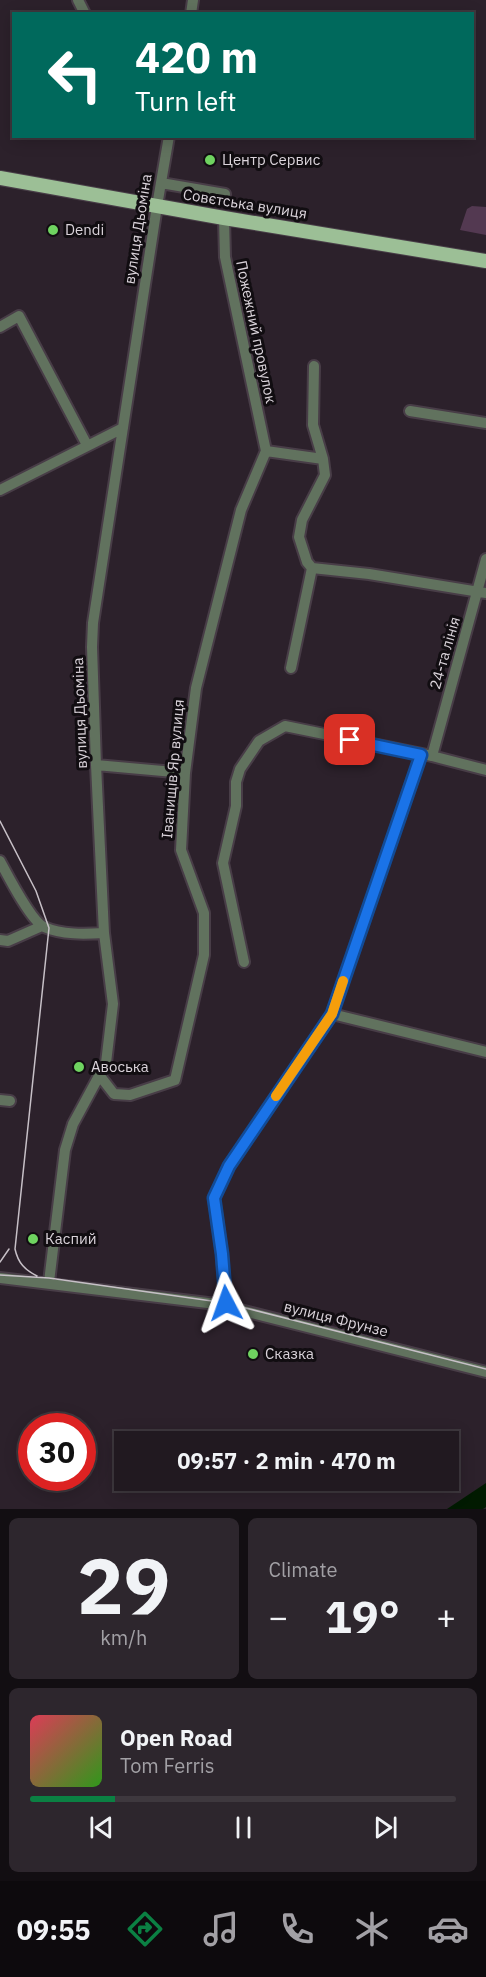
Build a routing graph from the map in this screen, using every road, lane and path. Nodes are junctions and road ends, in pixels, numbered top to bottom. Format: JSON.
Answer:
{"nodes":[{"id":1,"x":169,"y":138,"type":"edge"},
{"id":2,"x":0,"y":178,"type":"edge"},
{"id":3,"x":160,"y":183,"type":"junction"},
{"id":4,"x":225,"y":194,"type":"dead end"},
{"id":5,"x":157,"y":206,"type":"junction"},
{"id":6,"x":224,"y":218,"type":"junction"},
{"id":7,"x":486,"y":261,"type":"edge"},
{"id":8,"x":0,"y":327,"type":"edge"},
{"id":9,"x":314,"y":366,"type":"dead end"},
{"id":10,"x":410,"y":411,"type":"dead end"},
{"id":11,"x":486,"y":423,"type":"edge"},
{"id":12,"x":123,"y":428,"type":"junction"},
{"id":13,"x":87,"y":445,"type":"junction"},
{"id":14,"x":266,"y":451,"type":"junction"},
{"id":15,"x":323,"y":459,"type":"junction"},
{"id":16,"x":0,"y":490,"type":"edge"},
{"id":17,"x":486,"y":559,"type":"edge"},
{"id":18,"x":312,"y":568,"type":"junction"},
{"id":19,"x":482,"y":592,"type":"edge"},
{"id":20,"x":291,"y":668,"type":"dead end"},
{"id":21,"x":426,"y":755,"type":"junction"},
{"id":22,"x":96,"y":765,"type":"junction"},
{"id":23,"x":486,"y":770,"type":"edge"},
{"id":24,"x":185,"y":773,"type":"junction"},
{"id":25,"x":0,"y":861,"type":"edge"},
{"id":26,"x":42,"y":926,"type":"junction"},
{"id":27,"x":104,"y":933,"type":"junction"},
{"id":28,"x":0,"y":940,"type":"edge"},
{"id":29,"x":244,"y":962,"type":"dead end"},
{"id":30,"x":332,"y":1014,"type":"junction"},
{"id":31,"x":486,"y":1052,"type":"edge"},
{"id":32,"x":100,"y":1076,"type":"junction"},
{"id":33,"x":0,"y":1278,"type":"edge"},
{"id":34,"x":49,"y":1282,"type":"junction"},
{"id":35,"x":226,"y":1306,"type":"junction"},
{"id":36,"x":486,"y":1372,"type":"edge"}],
"edges":[{"from":1,"to":3,"type":"street","name":"вулиця Дьоміна"},
{"from":2,"to":5,"type":"main road","name":"Совєтська вулиця"},
{"from":3,"to":4,"type":"street"},
{"from":3,"to":5,"type":"street","name":"вулиця Дьоміна"},
{"from":5,"to":6,"type":"main road","name":"Совєтська вулиця"},
{"from":5,"to":12,"type":"street","name":"вулиця Дьоміна"},
{"from":6,"to":7,"type":"main road","name":"Совєтська вулиця"},
{"from":6,"to":14,"type":"street","name":"Пожежний провулок"},
{"from":8,"to":13,"type":"street"},
{"from":9,"to":15,"type":"street"},
{"from":10,"to":11,"type":"street"},
{"from":12,"to":13,"type":"street"},
{"from":12,"to":22,"type":"street","name":"вулиця Дьоміна"},
{"from":13,"to":16,"type":"street"},
{"from":14,"to":15,"type":"street"},
{"from":14,"to":24,"type":"street","name":"Іванищів Яр вулиця"},
{"from":15,"to":18,"type":"street"},
{"from":17,"to":19,"type":"street","name":"24-та лінія"},
{"from":18,"to":19,"type":"street"},
{"from":18,"to":20,"type":"street"},
{"from":19,"to":21,"type":"street","name":"24-та лінія"},
{"from":21,"to":23,"type":"street"},
{"from":21,"to":29,"type":"street"},
{"from":21,"to":30,"type":"street","name":"24-та лінія"},
{"from":22,"to":24,"type":"street"},
{"from":22,"to":27,"type":"street","name":"вулиця Дьоміна"},
{"from":24,"to":32,"type":"street","name":"Іванищів Яр вулиця"},
{"from":25,"to":26,"type":"street"},
{"from":26,"to":27,"type":"street"},
{"from":26,"to":28,"type":"street"},
{"from":27,"to":32,"type":"street","name":"вулиця Дьоміна"},
{"from":30,"to":31,"type":"street"},
{"from":30,"to":35,"type":"street","name":"24-та лінія"},
{"from":32,"to":34,"type":"street","name":"вулиця Дьоміна"},
{"from":33,"to":34,"type":"street","name":"вулиця Фрунзе"},
{"from":34,"to":35,"type":"street","name":"вулиця Фрунзе"},
{"from":35,"to":36,"type":"street","name":"вулиця Фрунзе"}]}
